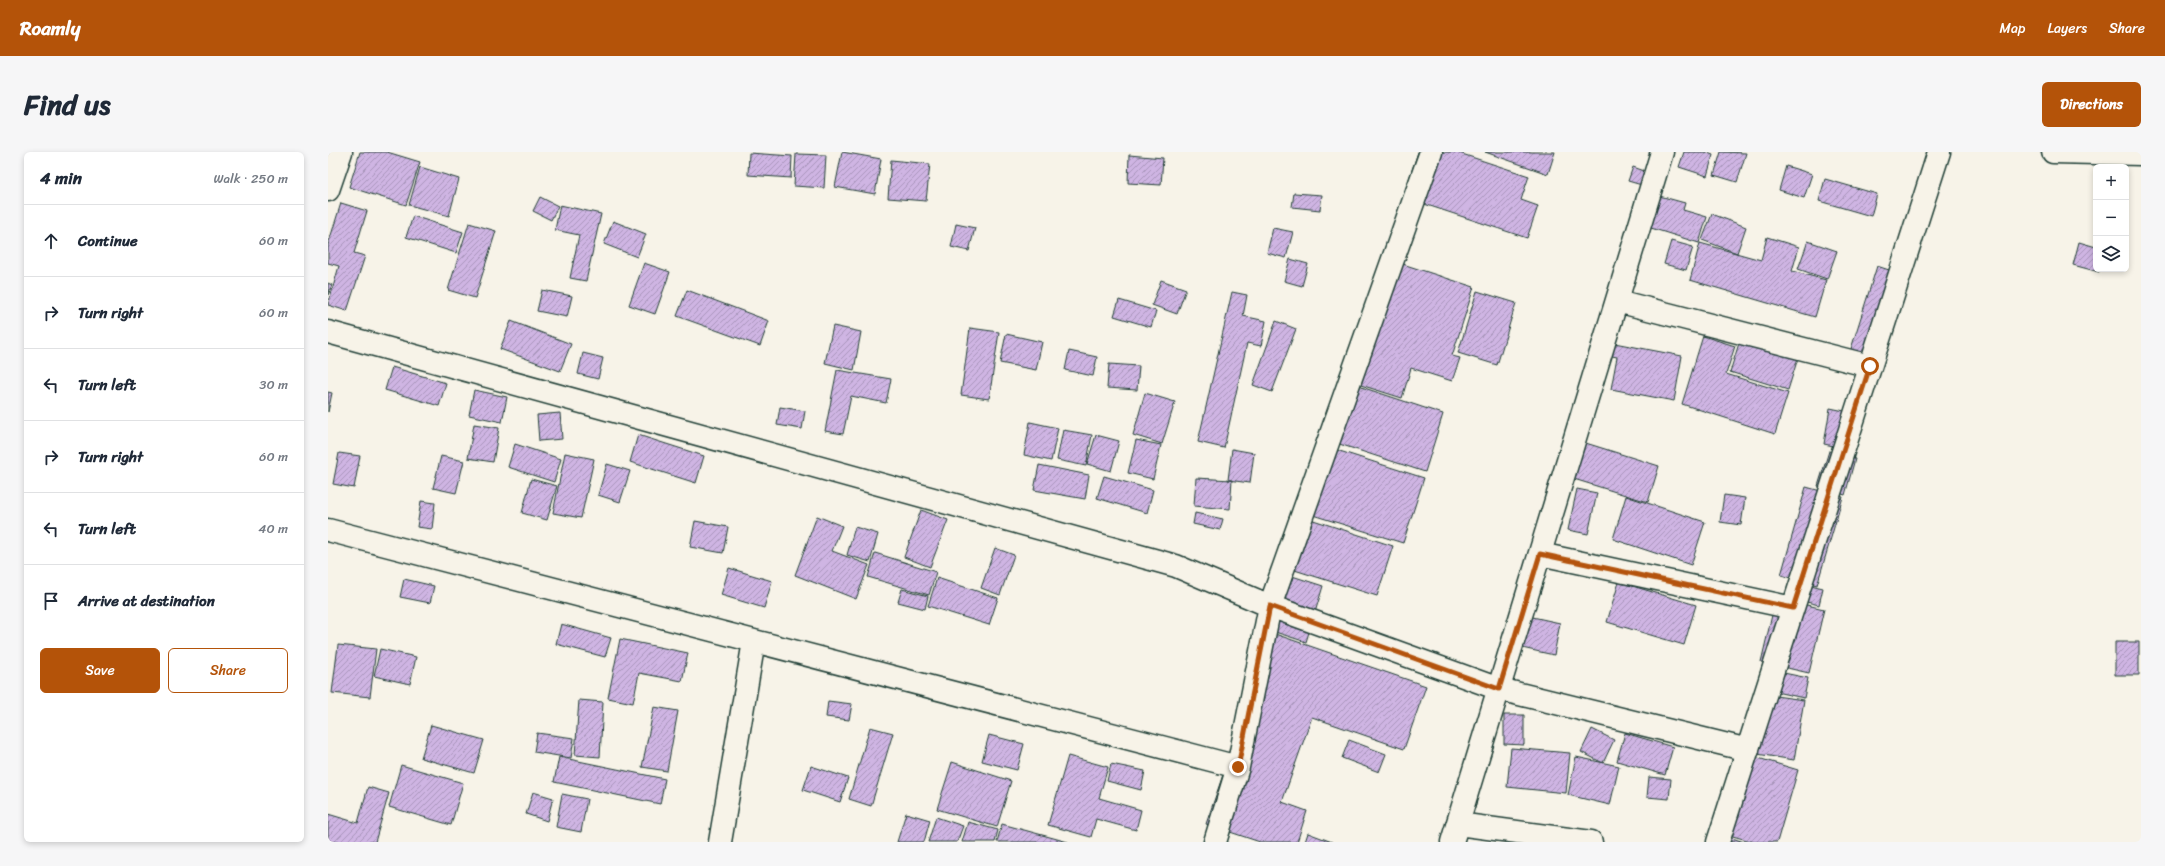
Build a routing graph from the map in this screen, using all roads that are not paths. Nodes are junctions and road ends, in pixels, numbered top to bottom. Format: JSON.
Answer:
{"nodes":[{"id":1,"x":341,"y":152,"type":"edge"},
{"id":2,"x":1431,"y":152,"type":"edge"},
{"id":3,"x":1662,"y":152,"type":"edge"},
{"id":4,"x":1939,"y":152,"type":"edge"},
{"id":5,"x":2053,"y":152,"type":"edge"},
{"id":6,"x":2141,"y":154,"type":"edge"},
{"id":7,"x":328,"y":190,"type":"edge"},
{"id":8,"x":1617,"y":301,"type":"junction"},
{"id":9,"x":328,"y":332,"type":"edge"},
{"id":10,"x":1870,"y":366,"type":"junction"},
{"id":11,"x":328,"y":530,"type":"edge"},
{"id":12,"x":1540,"y":554,"type":"junction"},
{"id":13,"x":1270,"y":606,"type":"junction"},
{"id":14,"x":1793,"y":608,"type":"junction"},
{"id":15,"x":754,"y":641,"type":"junction"},
{"id":16,"x":1499,"y":689,"type":"junction"},
{"id":17,"x":1748,"y":750,"type":"junction"},
{"id":18,"x":1238,"y":767,"type":"junction"},
{"id":19,"x":1455,"y":833,"type":"edge"},
{"id":20,"x":720,"y":842,"type":"edge"},
{"id":21,"x":1215,"y":842,"type":"edge"},
{"id":22,"x":1591,"y":842,"type":"edge"},
{"id":23,"x":1718,"y":842,"type":"edge"}],
"edges":[{"from":1,"to":7,"type":"street"},
{"from":2,"to":13,"type":"street"},
{"from":3,"to":8,"type":"street"},
{"from":4,"to":10,"type":"street"},
{"from":5,"to":6,"type":"street"},
{"from":8,"to":10,"type":"street"},
{"from":8,"to":12,"type":"street"},
{"from":9,"to":13,"type":"street"},
{"from":10,"to":14,"type":"street"},
{"from":11,"to":15,"type":"street"},
{"from":12,"to":14,"type":"street"},
{"from":12,"to":16,"type":"street"},
{"from":13,"to":16,"type":"street"},
{"from":13,"to":18,"type":"street"},
{"from":14,"to":17,"type":"street"},
{"from":15,"to":18,"type":"street"},
{"from":15,"to":20,"type":"street"},
{"from":16,"to":17,"type":"street"},
{"from":16,"to":19,"type":"street"},
{"from":17,"to":23,"type":"street"},
{"from":18,"to":21,"type":"street"},
{"from":19,"to":22,"type":"street"}]}
